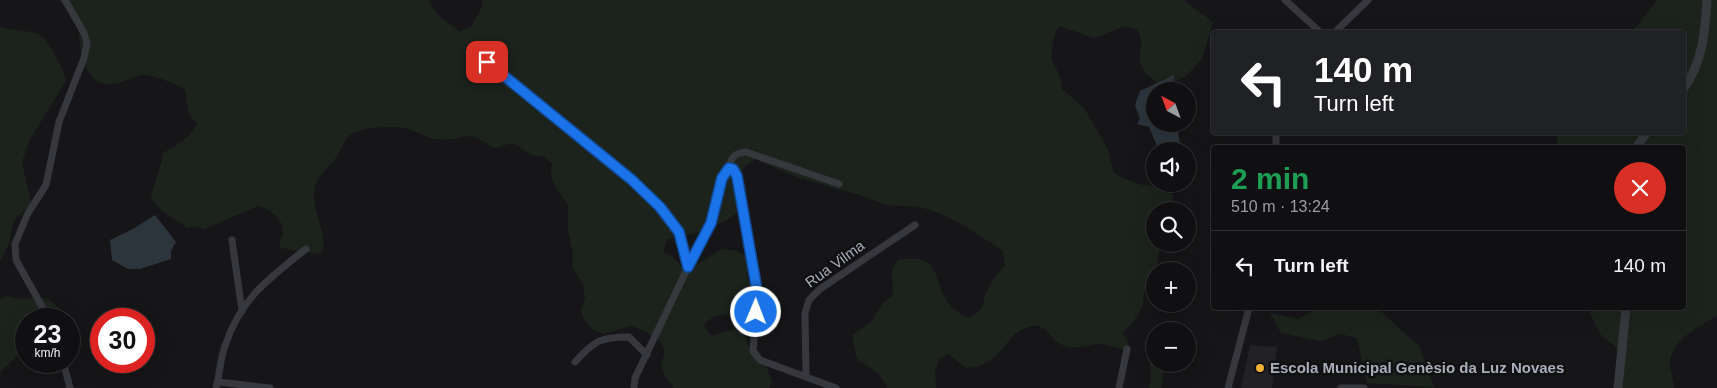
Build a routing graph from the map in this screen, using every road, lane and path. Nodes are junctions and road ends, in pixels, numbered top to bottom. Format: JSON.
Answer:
{"nodes":[{"id":1,"x":65,"y":0,"type":"edge"},
{"id":2,"x":1285,"y":0,"type":"edge"},
{"id":3,"x":1368,"y":0,"type":"edge"},
{"id":4,"x":1707,"y":0,"type":"edge"},
{"id":5,"x":1318,"y":30,"type":"edge"},
{"id":6,"x":1337,"y":30,"type":"edge"},
{"id":7,"x":472,"y":50,"type":"dead end"},
{"id":8,"x":1686,"y":85,"type":"edge"},
{"id":9,"x":729,"y":168,"type":"junction"},
{"id":10,"x":839,"y":184,"type":"dead end"},
{"id":11,"x":916,"y":225,"type":"dead end"},
{"id":12,"x":232,"y":240,"type":"dead end"},
{"id":13,"x":306,"y":249,"type":"dead end"},
{"id":14,"x":688,"y":267,"type":"junction"},
{"id":15,"x":43,"y":308,"type":"edge"},
{"id":16,"x":242,"y":310,"type":"junction"},
{"id":17,"x":1249,"y":310,"type":"edge"},
{"id":18,"x":1626,"y":310,"type":"edge"},
{"id":19,"x":1127,"y":350,"type":"dead end"},
{"id":20,"x":646,"y":355,"type":"junction"},
{"id":21,"x":575,"y":362,"type":"dead end"},
{"id":22,"x":66,"y":373,"type":"edge"},
{"id":23,"x":806,"y":376,"type":"junction"},
{"id":24,"x":217,"y":385,"type":"edge"},
{"id":25,"x":70,"y":388,"type":"edge"},
{"id":26,"x":270,"y":388,"type":"edge"},
{"id":27,"x":634,"y":388,"type":"edge"},
{"id":28,"x":836,"y":388,"type":"edge"},
{"id":29,"x":1120,"y":388,"type":"edge"},
{"id":30,"x":1228,"y":388,"type":"edge"},
{"id":31,"x":1341,"y":388,"type":"edge"},
{"id":32,"x":1364,"y":388,"type":"edge"},
{"id":33,"x":1618,"y":388,"type":"edge"}],
"edges":[{"from":1,"to":15,"type":"street"},
{"from":2,"to":5,"type":"street"},
{"from":3,"to":6,"type":"street"},
{"from":4,"to":8,"type":"street"},
{"from":7,"to":14,"type":"street"},
{"from":9,"to":10,"type":"street"},
{"from":9,"to":14,"type":"street"},
{"from":9,"to":23,"type":"street"},
{"from":11,"to":23,"type":"street","name":"Rua Vilma"},
{"from":12,"to":16,"type":"street"},
{"from":13,"to":16,"type":"street"},
{"from":14,"to":20,"type":"street"},
{"from":16,"to":24,"type":"street"},
{"from":17,"to":30,"type":"street"},
{"from":18,"to":33,"type":"street"},
{"from":19,"to":29,"type":"street"},
{"from":20,"to":21,"type":"street"},
{"from":20,"to":27,"type":"street"},
{"from":22,"to":25,"type":"street"},
{"from":23,"to":28,"type":"street"},
{"from":24,"to":26,"type":"street"},
{"from":31,"to":32,"type":"street"}]}
